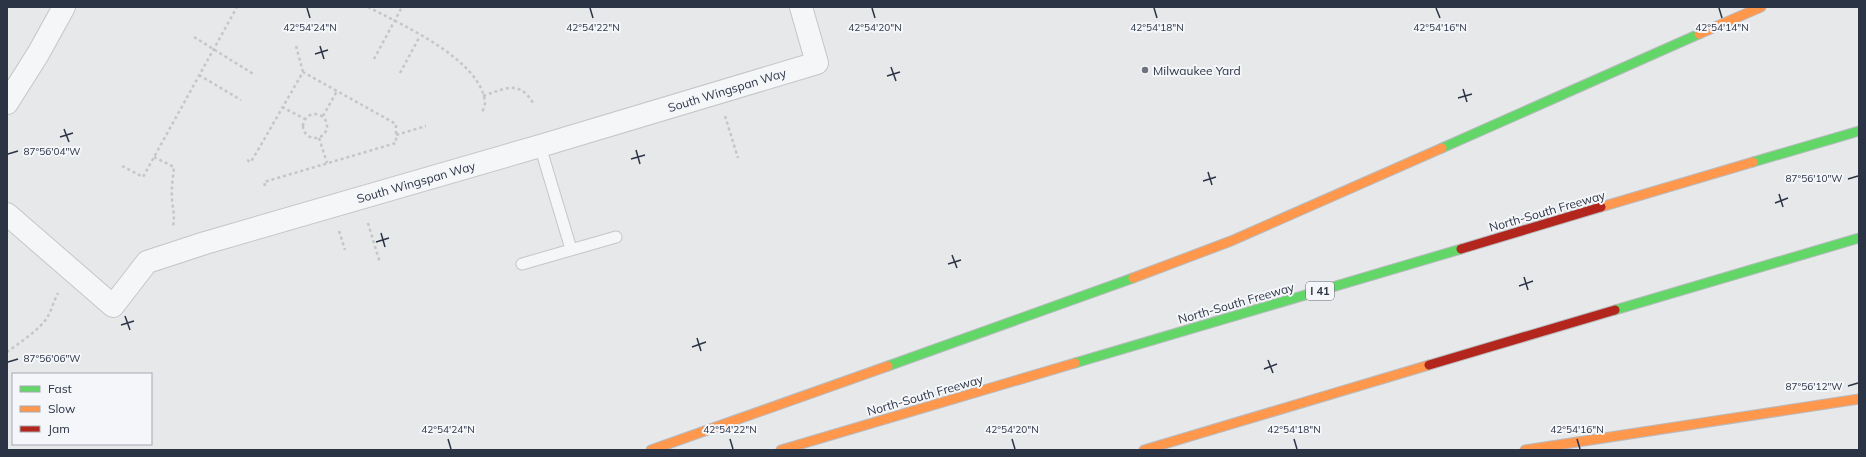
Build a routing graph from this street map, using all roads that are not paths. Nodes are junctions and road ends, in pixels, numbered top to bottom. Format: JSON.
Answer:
{"nodes":[{"id":1,"x":64,"y":7,"type":"edge"},
{"id":2,"x":801,"y":7,"type":"edge"},
{"id":3,"x":1762,"y":7,"type":"edge"},
{"id":4,"x":7,"y":103,"type":"edge"},
{"id":5,"x":1859,"y":131,"type":"edge"},
{"id":6,"x":540,"y":146,"type":"junction"},
{"id":7,"x":7,"y":214,"type":"edge"},
{"id":8,"x":616,"y":236,"type":"dead end"},
{"id":9,"x":1859,"y":238,"type":"edge"},
{"id":10,"x":571,"y":249,"type":"junction"},
{"id":11,"x":522,"y":264,"type":"dead end"},
{"id":12,"x":1859,"y":399,"type":"edge"},
{"id":13,"x":651,"y":450,"type":"edge"},
{"id":14,"x":781,"y":450,"type":"edge"},
{"id":15,"x":1144,"y":450,"type":"edge"},
{"id":16,"x":1525,"y":450,"type":"edge"}],
"edges":[{"from":1,"to":4,"type":"street"},
{"from":2,"to":6,"type":"street","name":"South Wingspan Way"},
{"from":3,"to":13,"type":"highway"},
{"from":5,"to":14,"type":"highway","name":"North-South Freeway","number":"I 41"},
{"from":6,"to":7,"type":"street","name":"South Wingspan Way"},
{"from":6,"to":10,"type":"lane"},
{"from":8,"to":10,"type":"lane"},
{"from":9,"to":15,"type":"highway"},
{"from":10,"to":11,"type":"lane"},
{"from":12,"to":16,"type":"highway"}]}
